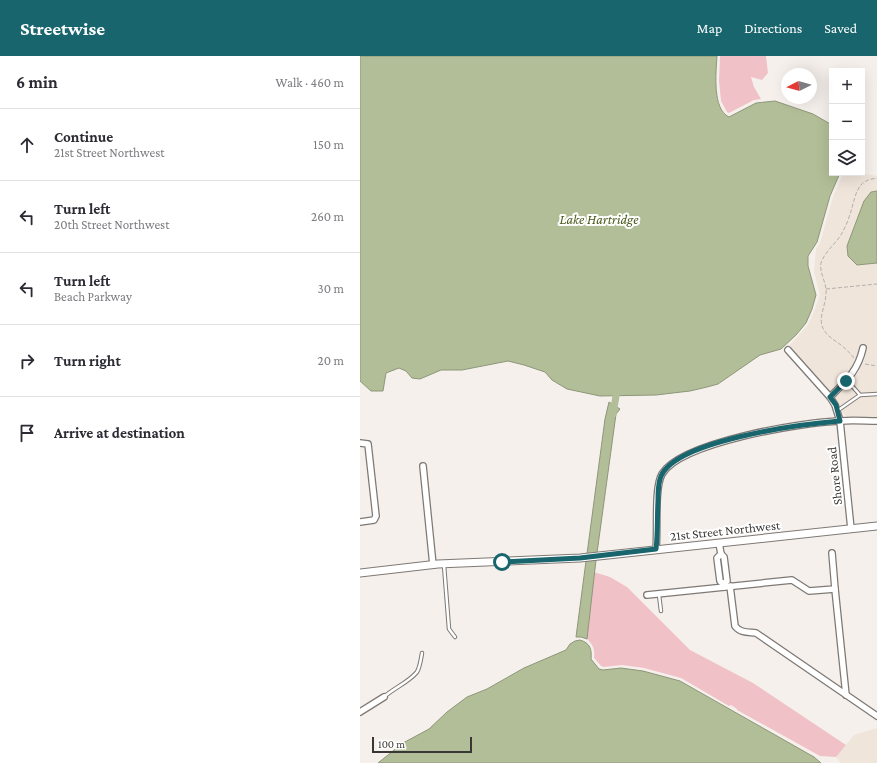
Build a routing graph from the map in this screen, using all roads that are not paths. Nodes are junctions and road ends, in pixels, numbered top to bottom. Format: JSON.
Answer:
{"nodes":[{"id":1,"x":863,"y":348,"type":"dead end"},
{"id":2,"x":788,"y":350,"type":"dead end"},
{"id":3,"x":847,"y":380,"type":"junction"},
{"id":4,"x":877,"y":394,"type":"edge"},
{"id":5,"x":860,"y":395,"type":"junction"},
{"id":6,"x":830,"y":397,"type":"junction"},
{"id":7,"x":837,"y":411,"type":"junction"},
{"id":8,"x":877,"y":420,"type":"edge"},
{"id":9,"x":840,"y":421,"type":"junction"},
{"id":10,"x":360,"y":443,"type":"edge"},
{"id":11,"x":423,"y":466,"type":"dead end"},
{"id":12,"x":360,"y":522,"type":"edge"},
{"id":13,"x":877,"y":526,"type":"edge"},
{"id":14,"x":851,"y":528,"type":"junction"},
{"id":15,"x":719,"y":543,"type":"junction"},
{"id":16,"x":656,"y":549,"type":"junction"},
{"id":17,"x":832,"y":553,"type":"dead end"},
{"id":18,"x":721,"y":554,"type":"junction"},
{"id":19,"x":718,"y":562,"type":"junction"},
{"id":20,"x":725,"y":562,"type":"junction"},
{"id":21,"x":444,"y":564,"type":"junction"},
{"id":22,"x":433,"y":565,"type":"junction"},
{"id":23,"x":360,"y":573,"type":"edge"},
{"id":24,"x":724,"y":586,"type":"junction"},
{"id":25,"x":730,"y":586,"type":"junction"},
{"id":26,"x":835,"y":589,"type":"junction"},
{"id":27,"x":659,"y":594,"type":"junction"},
{"id":28,"x":647,"y":595,"type":"dead end"},
{"id":29,"x":661,"y":611,"type":"dead end"},
{"id":30,"x":455,"y":637,"type":"dead end"},
{"id":31,"x":422,"y":653,"type":"dead end"},
{"id":32,"x":846,"y":694,"type":"junction"},
{"id":33,"x":384,"y":697,"type":"joint"},
{"id":34,"x":360,"y":712,"type":"edge"},
{"id":35,"x":877,"y":716,"type":"edge"}],
"edges":[{"from":1,"to":3,"type":"street"},
{"from":2,"to":6,"type":"street","name":"Shore Road"},
{"from":3,"to":5,"type":"lane"},
{"from":3,"to":6,"type":"street"},
{"from":4,"to":5,"type":"lane"},
{"from":5,"to":7,"type":"lane"},
{"from":6,"to":7,"type":"street","name":"Shore Road"},
{"from":7,"to":9,"type":"street","name":"Shore Road"},
{"from":8,"to":9,"type":"street"},
{"from":9,"to":14,"type":"street","name":"Shore Road"},
{"from":9,"to":16,"type":"street"},
{"from":10,"to":12,"type":"street"},
{"from":11,"to":22,"type":"street"},
{"from":13,"to":14,"type":"street","name":"21st Street Northwest"},
{"from":14,"to":15,"type":"street","name":"21st Street Northwest"},
{"from":15,"to":16,"type":"street","name":"21st Street Northwest"},
{"from":15,"to":18,"type":"street"},
{"from":16,"to":21,"type":"street","name":"21st Street Northwest"},
{"from":17,"to":26,"type":"street"},
{"from":18,"to":19,"type":"street"},
{"from":18,"to":20,"type":"street"},
{"from":19,"to":20,"type":"street"},
{"from":19,"to":24,"type":"street"},
{"from":20,"to":24,"type":"street"},
{"from":21,"to":22,"type":"street","name":"21st Street Northwest"},
{"from":21,"to":30,"type":"lane"},
{"from":22,"to":23,"type":"street","name":"21st Street Northwest"},
{"from":24,"to":25,"type":"street"},
{"from":24,"to":27,"type":"street"},
{"from":25,"to":26,"type":"street"},
{"from":25,"to":32,"type":"street"},
{"from":26,"to":32,"type":"street"},
{"from":27,"to":28,"type":"street"},
{"from":27,"to":29,"type":"lane"},
{"from":31,"to":33,"type":"lane"},
{"from":32,"to":35,"type":"street"},
{"from":33,"to":34,"type":"street"}]}
